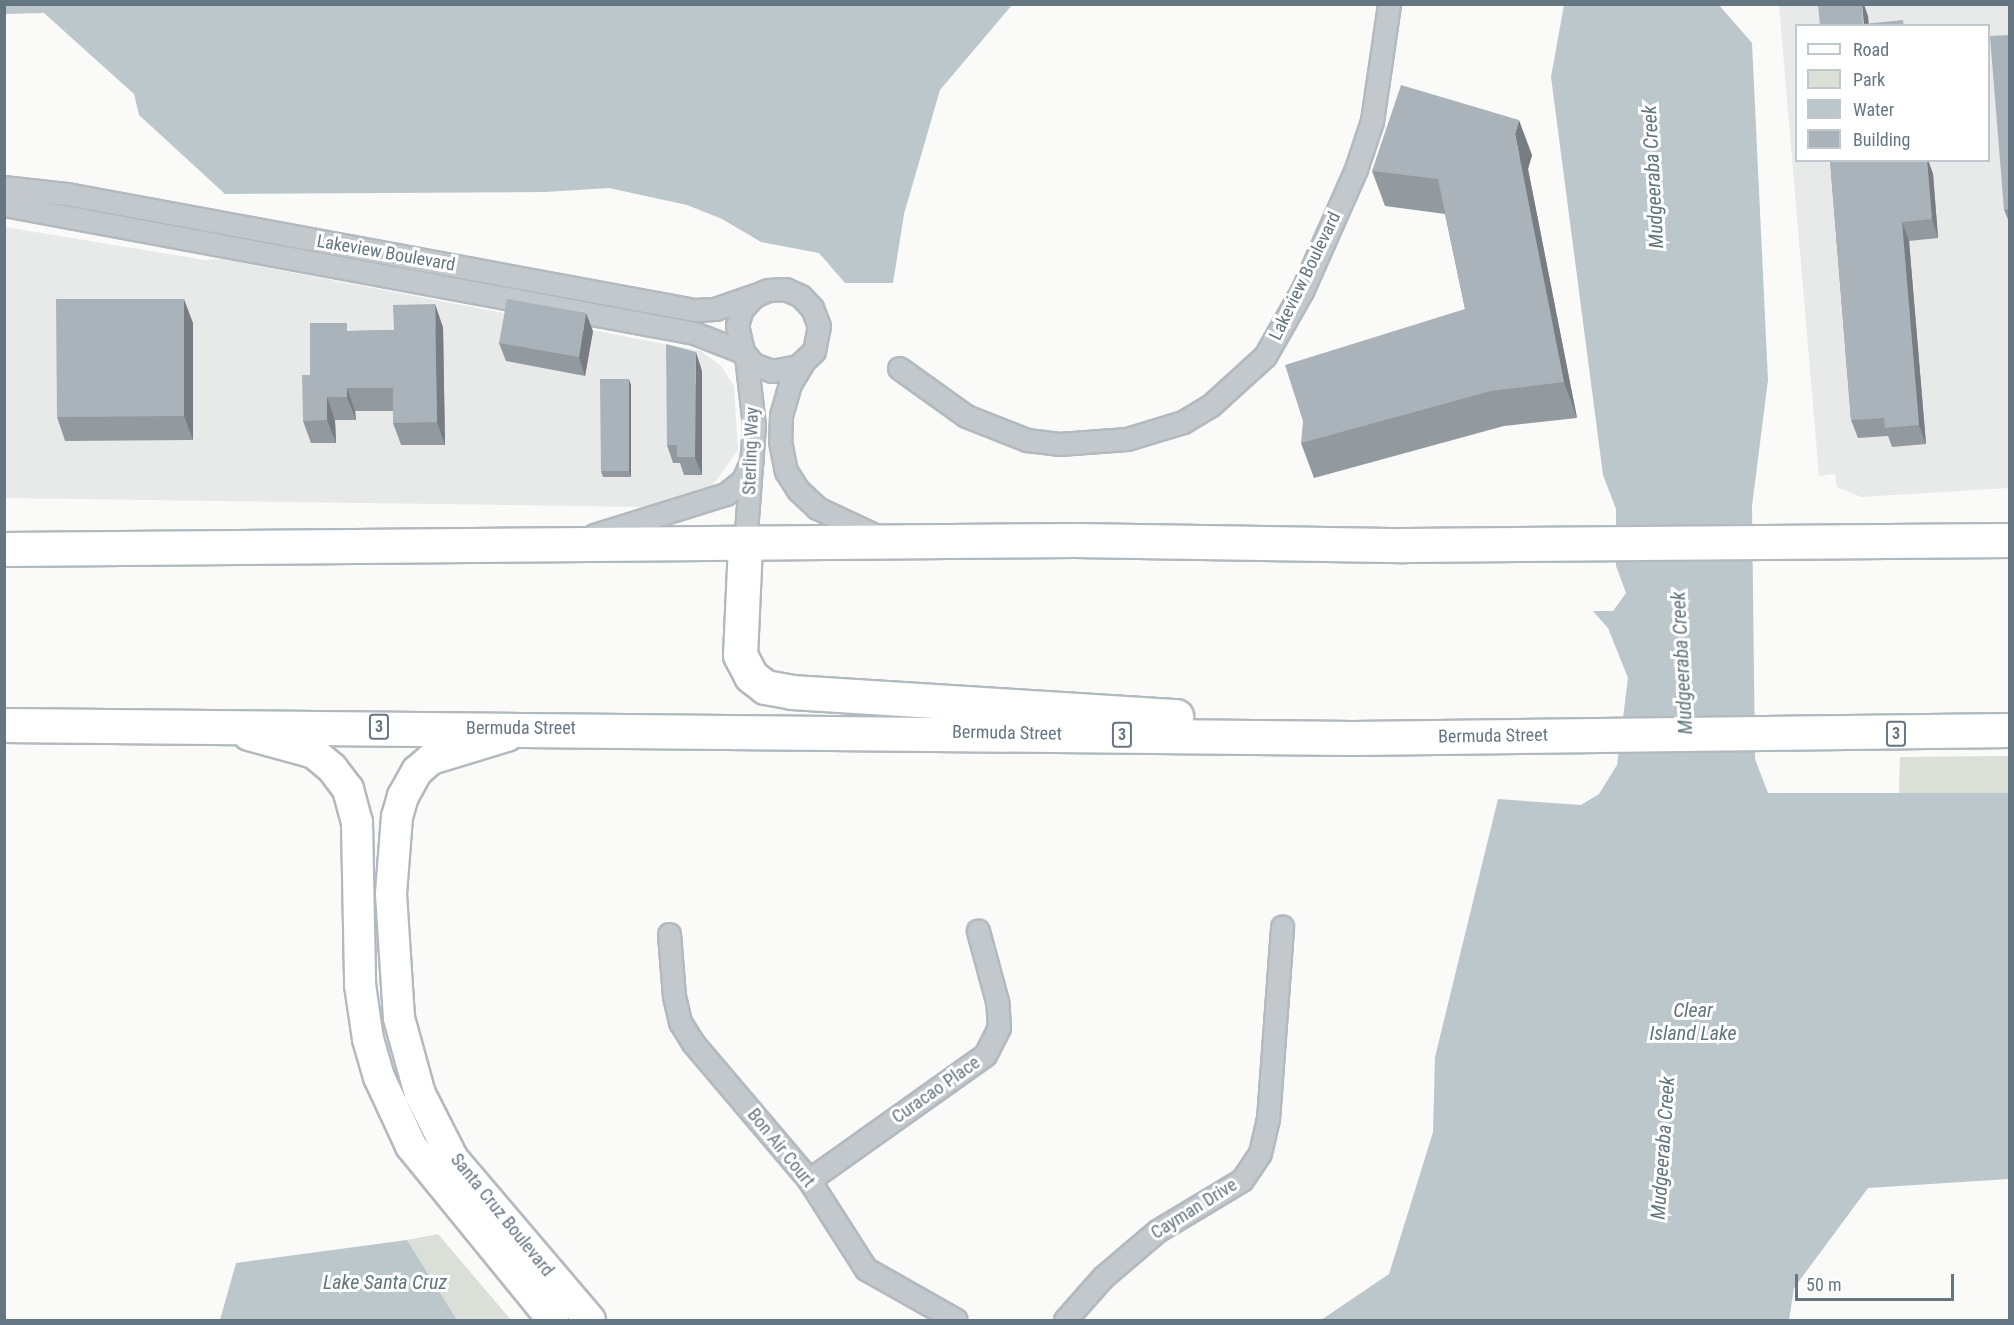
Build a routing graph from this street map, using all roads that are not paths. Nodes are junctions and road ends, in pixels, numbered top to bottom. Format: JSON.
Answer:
{"nodes":[{"id":1,"x":1389,"y":4,"type":"edge"},
{"id":2,"x":4,"y":188,"type":"edge"},
{"id":3,"x":102,"y":200,"type":"junction"},
{"id":4,"x":4,"y":205,"type":"edge"},
{"id":5,"x":99,"y":223,"type":"junction"},
{"id":6,"x":228,"y":224,"type":"junction"},
{"id":7,"x":224,"y":246,"type":"junction"},
{"id":8,"x":478,"y":270,"type":"junction"},
{"id":9,"x":764,"y":291,"type":"junction"},
{"id":10,"x":473,"y":292,"type":"junction"},
{"id":11,"x":654,"y":303,"type":"junction"},
{"id":12,"x":627,"y":321,"type":"junction"},
{"id":13,"x":744,"y":354,"type":"junction"},
{"id":14,"x":802,"y":364,"type":"junction"},
{"id":15,"x":899,"y":368,"type":"dead end"},
{"id":16,"x":752,"y":460,"type":"junction"},
{"id":17,"x":2010,"y":540,"type":"edge"},
{"id":18,"x":902,"y":544,"type":"junction"},
{"id":19,"x":745,"y":545,"type":"junction"},
{"id":20,"x":553,"y":547,"type":"junction"},
{"id":21,"x":4,"y":549,"type":"edge"},
{"id":22,"x":4,"y":725,"type":"edge"},
{"id":23,"x":535,"y":728,"type":"junction"},
{"id":24,"x":223,"y":729,"type":"junction"},
{"id":25,"x":2010,"y":730,"type":"edge"},
{"id":26,"x":1353,"y":738,"type":"junction"},
{"id":27,"x":396,"y":825,"type":"junction"},
{"id":28,"x":1282,"y":927,"type":"dead end"},
{"id":29,"x":978,"y":931,"type":"dead end"},
{"id":30,"x":359,"y":934,"type":"junction"},
{"id":31,"x":669,"y":934,"type":"dead end"},
{"id":32,"x":410,"y":1066,"type":"junction"},
{"id":33,"x":379,"y":1077,"type":"junction"},
{"id":34,"x":809,"y":1180,"type":"junction"},
{"id":35,"x":554,"y":1320,"type":"edge"},
{"id":36,"x":590,"y":1320,"type":"edge"},
{"id":37,"x":956,"y":1320,"type":"edge"},
{"id":38,"x":1065,"y":1320,"type":"edge"}],
"edges":[{"from":1,"to":15,"type":"street","name":"Lakeview Boulevard"},
{"from":2,"to":3,"type":"street","name":"Lakeview Boulevard"},
{"from":3,"to":5,"type":"street"},
{"from":3,"to":6,"type":"street","name":"Lakeview Boulevard"},
{"from":4,"to":5,"type":"street","name":"Lakeview Boulevard"},
{"from":5,"to":7,"type":"street","name":"Lakeview Boulevard"},
{"from":6,"to":7,"type":"street"},
{"from":6,"to":8,"type":"street","name":"Lakeview Boulevard"},
{"from":7,"to":10,"type":"street","name":"Lakeview Boulevard"},
{"from":8,"to":10,"type":"street"},
{"from":8,"to":11,"type":"street","name":"Lakeview Boulevard"},
{"from":9,"to":11,"type":"street","name":"Lakeview Boulevard"},
{"from":9,"to":13,"type":"street"},
{"from":9,"to":14,"type":"street"},
{"from":10,"to":12,"type":"street","name":"Lakeview Boulevard"},
{"from":11,"to":12,"type":"street"},
{"from":12,"to":13,"type":"street","name":"Lakeview Boulevard"},
{"from":13,"to":14,"type":"street"},
{"from":13,"to":16,"type":"street","name":"Sterling Way"},
{"from":14,"to":18,"type":"street","name":"Sterling Way"},
{"from":16,"to":19,"type":"street","name":"Sterling Way"},
{"from":16,"to":20,"type":"street"},
{"from":17,"to":18,"type":"main road"},
{"from":18,"to":19,"type":"main road"},
{"from":19,"to":20,"type":"main road"},
{"from":19,"to":26,"type":"main road"},
{"from":20,"to":21,"type":"main road"},
{"from":22,"to":24,"type":"main road","name":"Bermuda Street","number":"3"},
{"from":23,"to":24,"type":"main road","name":"Bermuda Street","number":"3"},
{"from":23,"to":26,"type":"main road","name":"Bermuda Street","number":"3"},
{"from":23,"to":27,"type":"street","name":"Santa Cruz Boulevard"},
{"from":24,"to":30,"type":"street","name":"Santa Cruz Boulevard"},
{"from":25,"to":26,"type":"main road","name":"Bermuda Street","number":"3"},
{"from":27,"to":30,"type":"street"},
{"from":27,"to":32,"type":"street","name":"Santa Cruz Boulevard"},
{"from":28,"to":38,"type":"street","name":"Cayman Drive"},
{"from":29,"to":34,"type":"street","name":"Curacao Place"},
{"from":30,"to":33,"type":"street","name":"Santa Cruz Boulevard"},
{"from":31,"to":34,"type":"street","name":"Bon Air Court"},
{"from":32,"to":33,"type":"street"},
{"from":32,"to":36,"type":"street","name":"Santa Cruz Boulevard"},
{"from":33,"to":35,"type":"street","name":"Santa Cruz Boulevard"},
{"from":34,"to":37,"type":"street","name":"Bon Air Court"}]}
